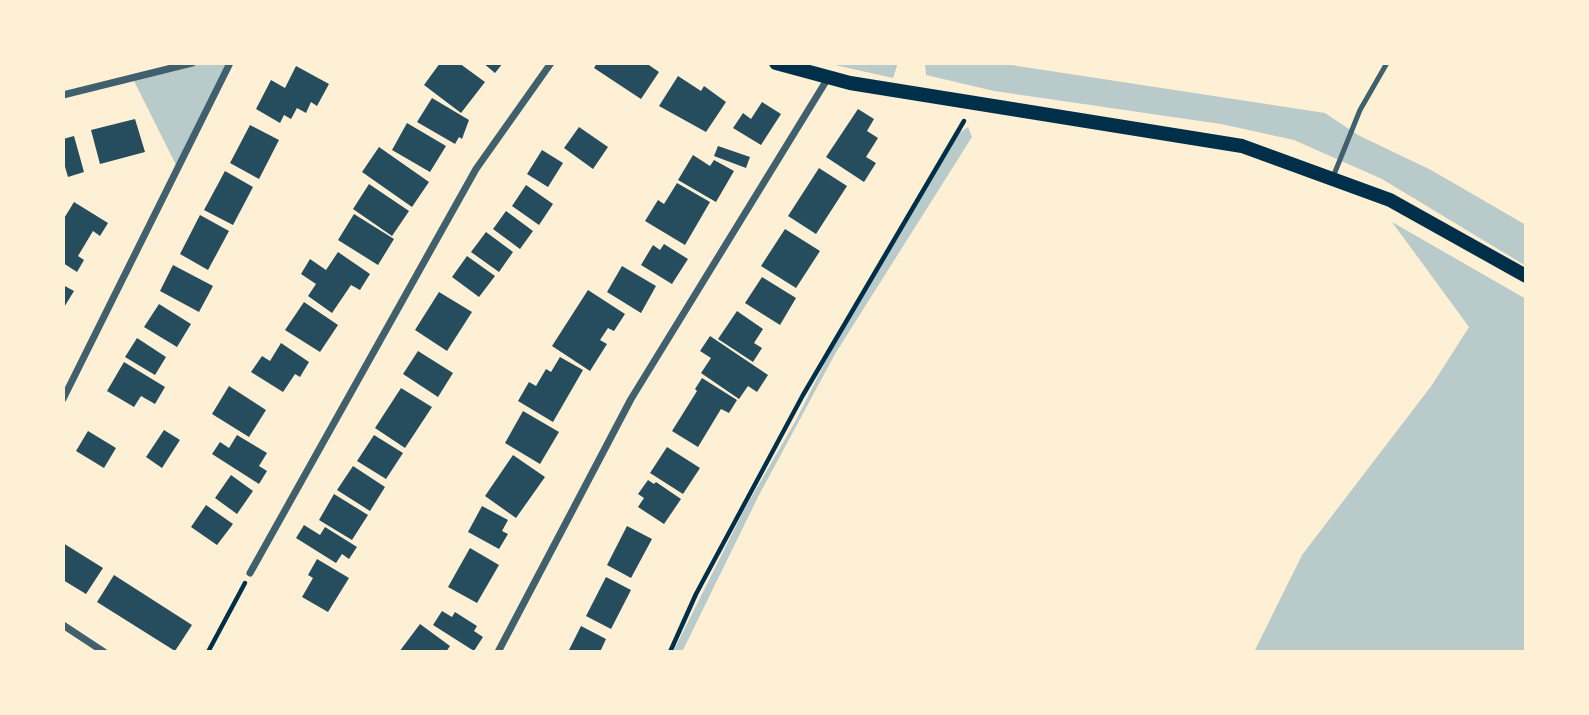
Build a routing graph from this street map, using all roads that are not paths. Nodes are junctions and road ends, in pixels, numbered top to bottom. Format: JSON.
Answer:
{"nodes":[{"id":1,"x":192,"y":63,"type":"edge"},
{"id":2,"x":230,"y":63,"type":"edge"},
{"id":3,"x":551,"y":63,"type":"edge"},
{"id":4,"x":776,"y":63,"type":"edge"},
{"id":5,"x":1387,"y":63,"type":"edge"},
{"id":6,"x":828,"y":78,"type":"junction"},
{"id":7,"x":63,"y":95,"type":"edge"},
{"id":8,"x":1333,"y":177,"type":"junction"},
{"id":9,"x":1526,"y":276,"type":"edge"},
{"id":10,"x":63,"y":399,"type":"edge"},
{"id":11,"x":250,"y":573,"type":"dead end"},
{"id":12,"x":63,"y":625,"type":"edge"},
{"id":13,"x":104,"y":652,"type":"edge"},
{"id":14,"x":498,"y":652,"type":"edge"}],
"edges":[{"from":1,"to":7,"type":"street"},
{"from":2,"to":10,"type":"street"},
{"from":3,"to":11,"type":"street"},
{"from":4,"to":6,"type":"main road"},
{"from":5,"to":8,"type":"lane"},
{"from":6,"to":8,"type":"main road"},
{"from":6,"to":14,"type":"street"},
{"from":8,"to":9,"type":"main road"},
{"from":12,"to":13,"type":"street"}]}
